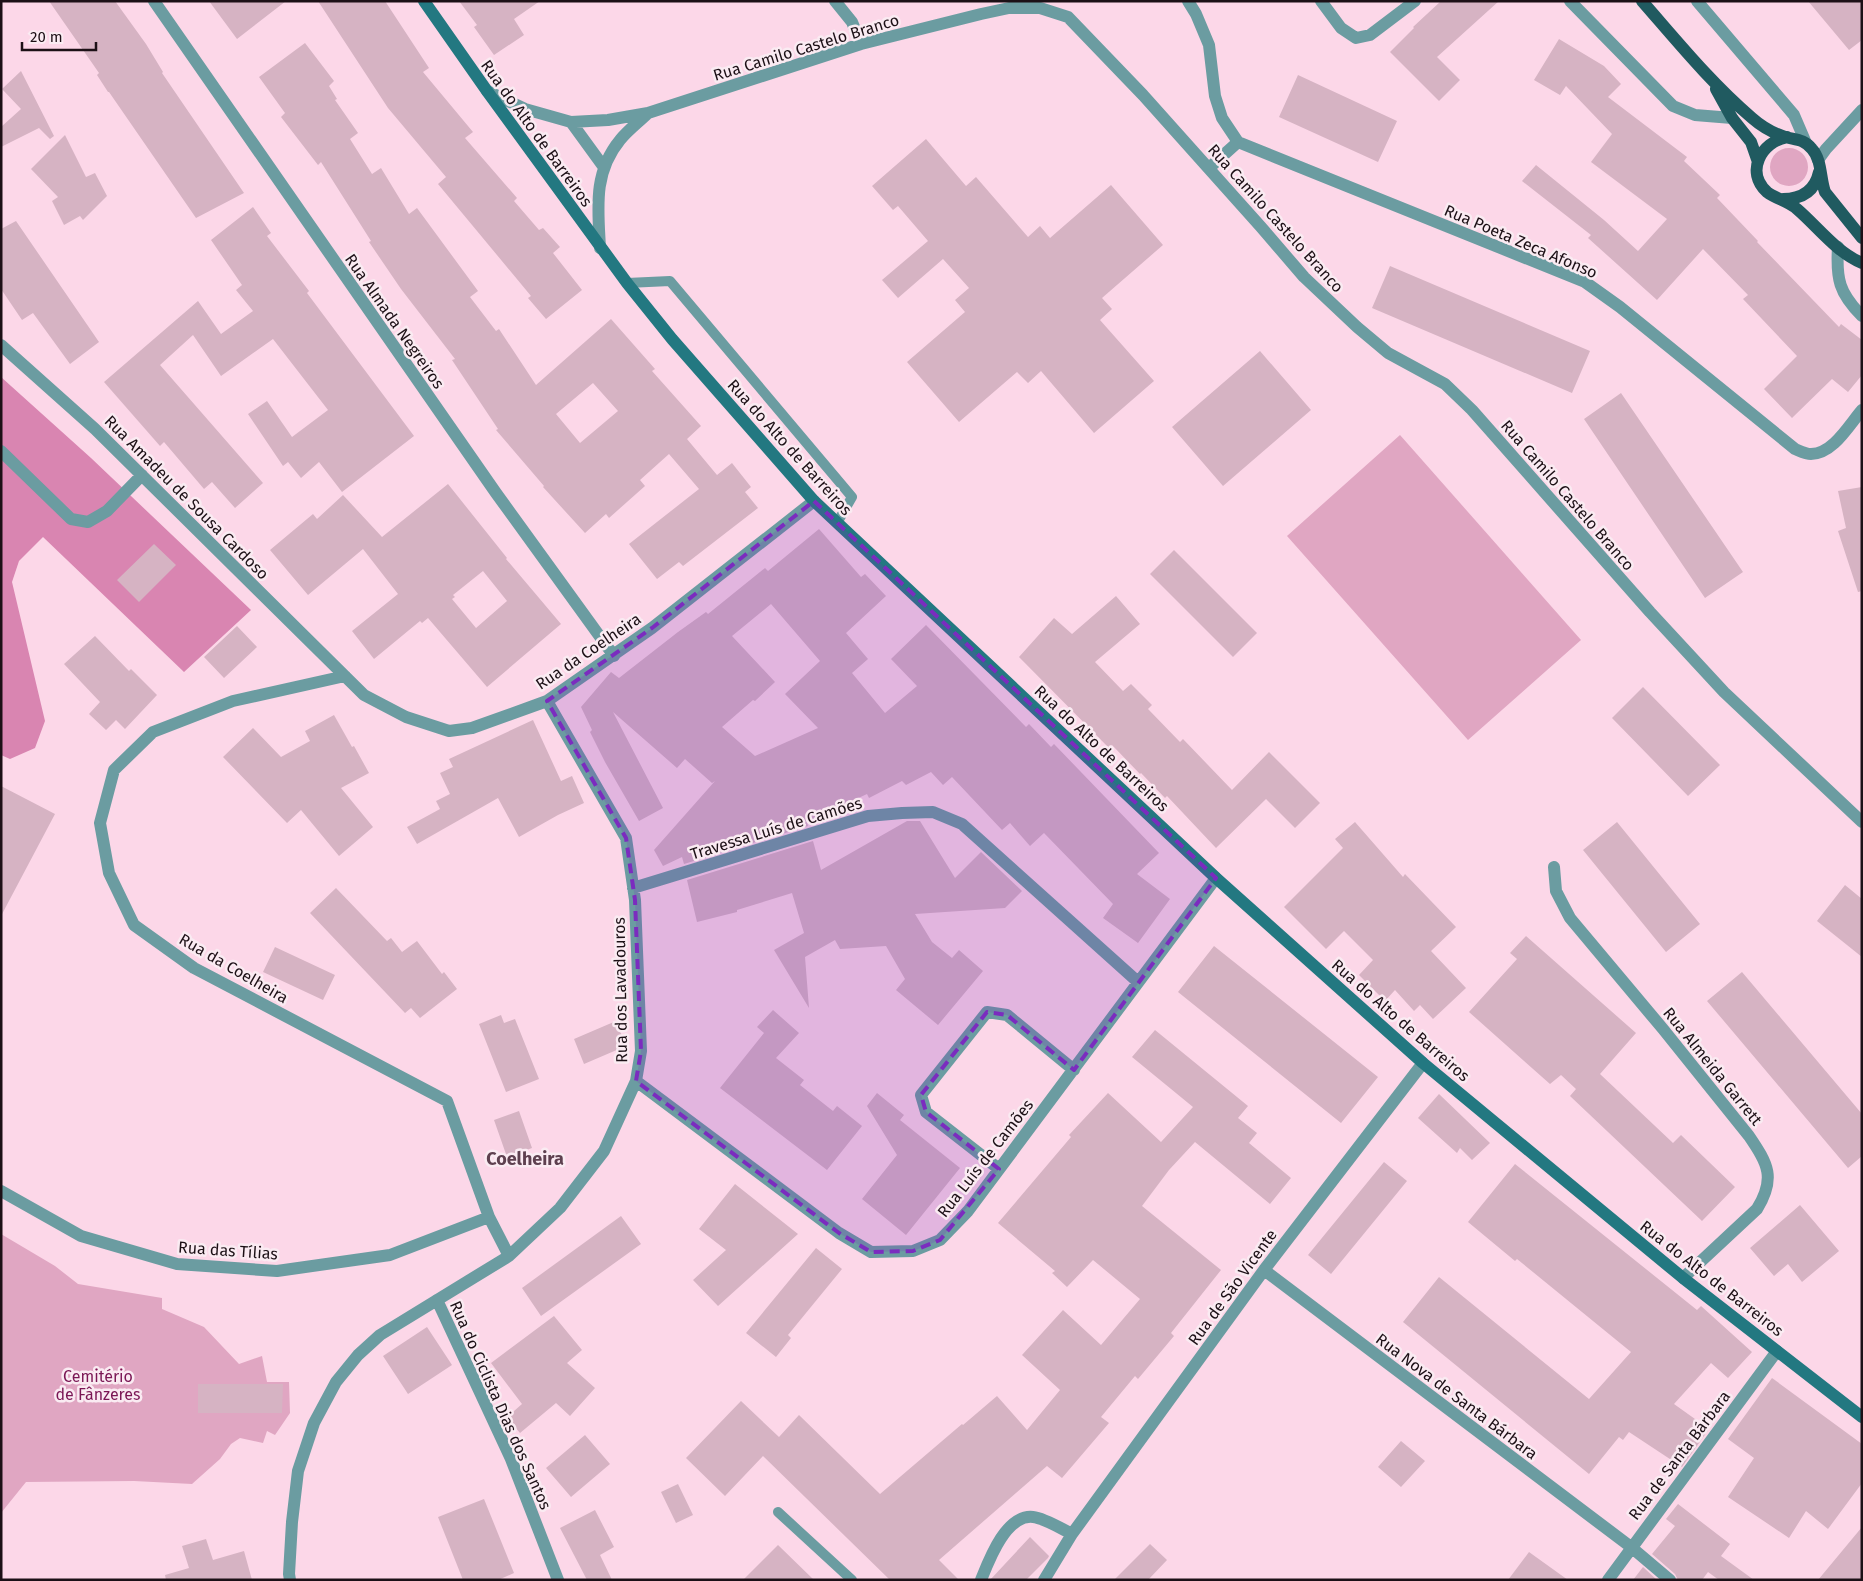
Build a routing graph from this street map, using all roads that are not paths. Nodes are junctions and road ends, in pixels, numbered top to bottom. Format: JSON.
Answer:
{"nodes":[{"id":1,"x":154,"y":1,"type":"edge"},
{"id":2,"x":424,"y":1,"type":"edge"},
{"id":3,"x":835,"y":1,"type":"edge"},
{"id":4,"x":1188,"y":1,"type":"edge"},
{"id":5,"x":1321,"y":1,"type":"edge"},
{"id":6,"x":1415,"y":1,"type":"edge"},
{"id":7,"x":1570,"y":1,"type":"edge"},
{"id":8,"x":1642,"y":1,"type":"edge"},
{"id":9,"x":1697,"y":1,"type":"edge"},
{"id":10,"x":861,"y":44,"type":"junction"},
{"id":11,"x":1710,"y":78,"type":"junction"},
{"id":12,"x":487,"y":91,"type":"junction"},
{"id":13,"x":1862,"y":110,"type":"edge"},
{"id":14,"x":648,"y":113,"type":"junction"},
{"id":15,"x":1794,"y":115,"type":"junction"},
{"id":16,"x":1732,"y":118,"type":"junction"},
{"id":17,"x":571,"y":122,"type":"junction"},
{"id":18,"x":1839,"y":135,"type":"junction"},
{"id":19,"x":1787,"y":137,"type":"junction"},
{"id":20,"x":1238,"y":142,"type":"junction"},
{"id":21,"x":1808,"y":144,"type":"junction"},
{"id":22,"x":1758,"y":162,"type":"junction"},
{"id":23,"x":1819,"y":165,"type":"junction"},
{"id":24,"x":603,"y":166,"type":"junction"},
{"id":25,"x":1208,"y":168,"type":"junction"},
{"id":26,"x":1783,"y":200,"type":"junction"},
{"id":27,"x":1860,"y":234,"type":"edge"},
{"id":28,"x":1838,"y":247,"type":"junction"},
{"id":29,"x":600,"y":248,"type":"junction"},
{"id":30,"x":1862,"y":263,"type":"edge"},
{"id":31,"x":627,"y":283,"type":"junction"},
{"id":32,"x":1862,"y":316,"type":"edge"},
{"id":33,"x":1,"y":346,"type":"edge"},
{"id":34,"x":1862,"y":410,"type":"edge"},
{"id":35,"x":1,"y":451,"type":"edge"},
{"id":36,"x":142,"y":475,"type":"junction"},
{"id":37,"x":814,"y":501,"type":"junction"},
{"id":38,"x":837,"y":523,"type":"junction"},
{"id":39,"x":614,"y":656,"type":"junction"},
{"id":40,"x":346,"y":676,"type":"junction"},
{"id":41,"x":547,"y":701,"type":"junction"},
{"id":42,"x":1862,"y":822,"type":"edge"},
{"id":43,"x":1554,"y":867,"type":"dead end"},
{"id":44,"x":1216,"y":878,"type":"junction"},
{"id":45,"x":633,"y":888,"type":"junction"},
{"id":46,"x":1138,"y":982,"type":"junction"},
{"id":47,"x":1423,"y":1062,"type":"junction"},
{"id":48,"x":1074,"y":1070,"type":"junction"},
{"id":49,"x":636,"y":1081,"type":"junction"},
{"id":50,"x":999,"y":1169,"type":"junction"},
{"id":51,"x":1,"y":1191,"type":"edge"},
{"id":52,"x":489,"y":1217,"type":"junction"},
{"id":53,"x":509,"y":1256,"type":"junction"},
{"id":54,"x":1264,"y":1270,"type":"junction"},
{"id":55,"x":1683,"y":1278,"type":"junction"},
{"id":56,"x":437,"y":1300,"type":"junction"},
{"id":57,"x":1777,"y":1351,"type":"junction"},
{"id":58,"x":1862,"y":1417,"type":"edge"},
{"id":59,"x":778,"y":1512,"type":"dead end"},
{"id":60,"x":1072,"y":1534,"type":"junction"},
{"id":61,"x":1631,"y":1547,"type":"junction"},
{"id":62,"x":290,"y":1580,"type":"edge"},
{"id":63,"x":558,"y":1580,"type":"edge"},
{"id":64,"x":852,"y":1580,"type":"edge"},
{"id":65,"x":981,"y":1580,"type":"edge"},
{"id":66,"x":1044,"y":1580,"type":"edge"},
{"id":67,"x":1608,"y":1580,"type":"edge"},
{"id":68,"x":1670,"y":1580,"type":"edge"}],
"edges":[{"from":1,"to":39,"type":"street","name":"Rua Almada Negreiros"},
{"from":2,"to":12,"type":"street","name":"Rua do Alto de Barreiros"},
{"from":3,"to":10,"type":"street"},
{"from":4,"to":20,"type":"street"},
{"from":5,"to":6,"type":"street"},
{"from":7,"to":16,"type":"street"},
{"from":8,"to":11,"type":"main road"},
{"from":9,"to":15,"type":"street"},
{"from":10,"to":14,"type":"street","name":"Rua Camilo Castelo Branco"},
{"from":10,"to":25,"type":"street","name":"Rua Camilo Castelo Branco"},
{"from":11,"to":16,"type":"main road"},
{"from":11,"to":19,"type":"main road"},
{"from":12,"to":17,"type":"street","name":"Rua Camilo Castelo Branco"},
{"from":12,"to":29,"type":"street","name":"Rua do Alto de Barreiros"},
{"from":13,"to":18,"type":"street"},
{"from":14,"to":17,"type":"street","name":"Rua Camilo Castelo Branco"},
{"from":14,"to":24,"type":"street","name":"Rua Camilo Castelo Branco"},
{"from":15,"to":19,"type":"street"},
{"from":15,"to":21,"type":"street"},
{"from":16,"to":22,"type":"main road"},
{"from":17,"to":24,"type":"street"},
{"from":18,"to":21,"type":"street"},
{"from":18,"to":23,"type":"street"},
{"from":19,"to":21,"type":"main road"},
{"from":19,"to":22,"type":"main road"},
{"from":20,"to":25,"type":"street"},
{"from":20,"to":34,"type":"street","name":"Rua Poeta Zeca Afonso"},
{"from":21,"to":23,"type":"main road"},
{"from":22,"to":26,"type":"main road"},
{"from":23,"to":26,"type":"main road"},
{"from":23,"to":27,"type":"main road"},
{"from":24,"to":29,"type":"street","name":"Rua Camilo Castelo Branco"},
{"from":25,"to":42,"type":"street","name":"Rua Camilo Castelo Branco"},
{"from":26,"to":28,"type":"main road"},
{"from":28,"to":30,"type":"main road"},
{"from":28,"to":32,"type":"street"},
{"from":29,"to":31,"type":"street","name":"Rua do Alto de Barreiros"},
{"from":31,"to":37,"type":"street","name":"Rua do Alto de Barreiros"},
{"from":31,"to":38,"type":"lane"},
{"from":33,"to":36,"type":"street","name":"Rua Amadeu de Sousa Cardoso"},
{"from":35,"to":36,"type":"street"},
{"from":36,"to":40,"type":"street","name":"Rua Amadeu de Sousa Cardoso"},
{"from":37,"to":38,"type":"street","name":"Rua do Alto de Barreiros"},
{"from":37,"to":39,"type":"street","name":"Rua da Coelheira"},
{"from":38,"to":44,"type":"street","name":"Rua do Alto de Barreiros"},
{"from":39,"to":41,"type":"street","name":"Rua da Coelheira"},
{"from":40,"to":41,"type":"street","name":"Rua da Coelheira"},
{"from":40,"to":52,"type":"street","name":"Rua da Coelheira"},
{"from":41,"to":45,"type":"street","name":"Rua dos Lavadouros"},
{"from":43,"to":55,"type":"street","name":"Rua Almeida Garrett"},
{"from":44,"to":46,"type":"street","name":"Rua Luís de Camões"},
{"from":44,"to":47,"type":"street","name":"Rua do Alto de Barreiros"},
{"from":45,"to":46,"type":"street","name":"Travessa Luís de Camões"},
{"from":45,"to":49,"type":"street","name":"Rua dos Lavadouros"},
{"from":46,"to":48,"type":"street","name":"Rua Luís de Camões"},
{"from":47,"to":54,"type":"street","name":"Rua de São Vicente"},
{"from":47,"to":55,"type":"street","name":"Rua do Alto de Barreiros"},
{"from":48,"to":50,"type":"street","name":"Rua Luís de Camões"},
{"from":48,"to":50,"type":"street"},
{"from":49,"to":50,"type":"street","name":"Rua Luís de Camões"},
{"from":49,"to":53,"type":"street","name":"Rua dos Lavadouros"},
{"from":51,"to":52,"type":"street","name":"Rua das Tílias"},
{"from":52,"to":53,"type":"street","name":"Rua da Coelheira"},
{"from":53,"to":56,"type":"street"},
{"from":54,"to":60,"type":"street","name":"Rua de São Vicente"},
{"from":54,"to":61,"type":"street","name":"Rua Nova de Santa Bárbara"},
{"from":55,"to":57,"type":"street","name":"Rua do Alto de Barreiros"},
{"from":56,"to":62,"type":"street"},
{"from":56,"to":63,"type":"street","name":"Rua do Ciclista Dias dos Santos"},
{"from":57,"to":58,"type":"street","name":"Rua do Alto de Barreiros"},
{"from":57,"to":61,"type":"street","name":"Rua de Santa Bárbara"},
{"from":59,"to":64,"type":"lane"},
{"from":60,"to":65,"type":"street"},
{"from":60,"to":66,"type":"street","name":"Rua de São Vicente"},
{"from":61,"to":67,"type":"street","name":"Rua de Santa Bárbara"},
{"from":61,"to":68,"type":"street","name":"Rua Nova de Santa Bárbara"}]}
